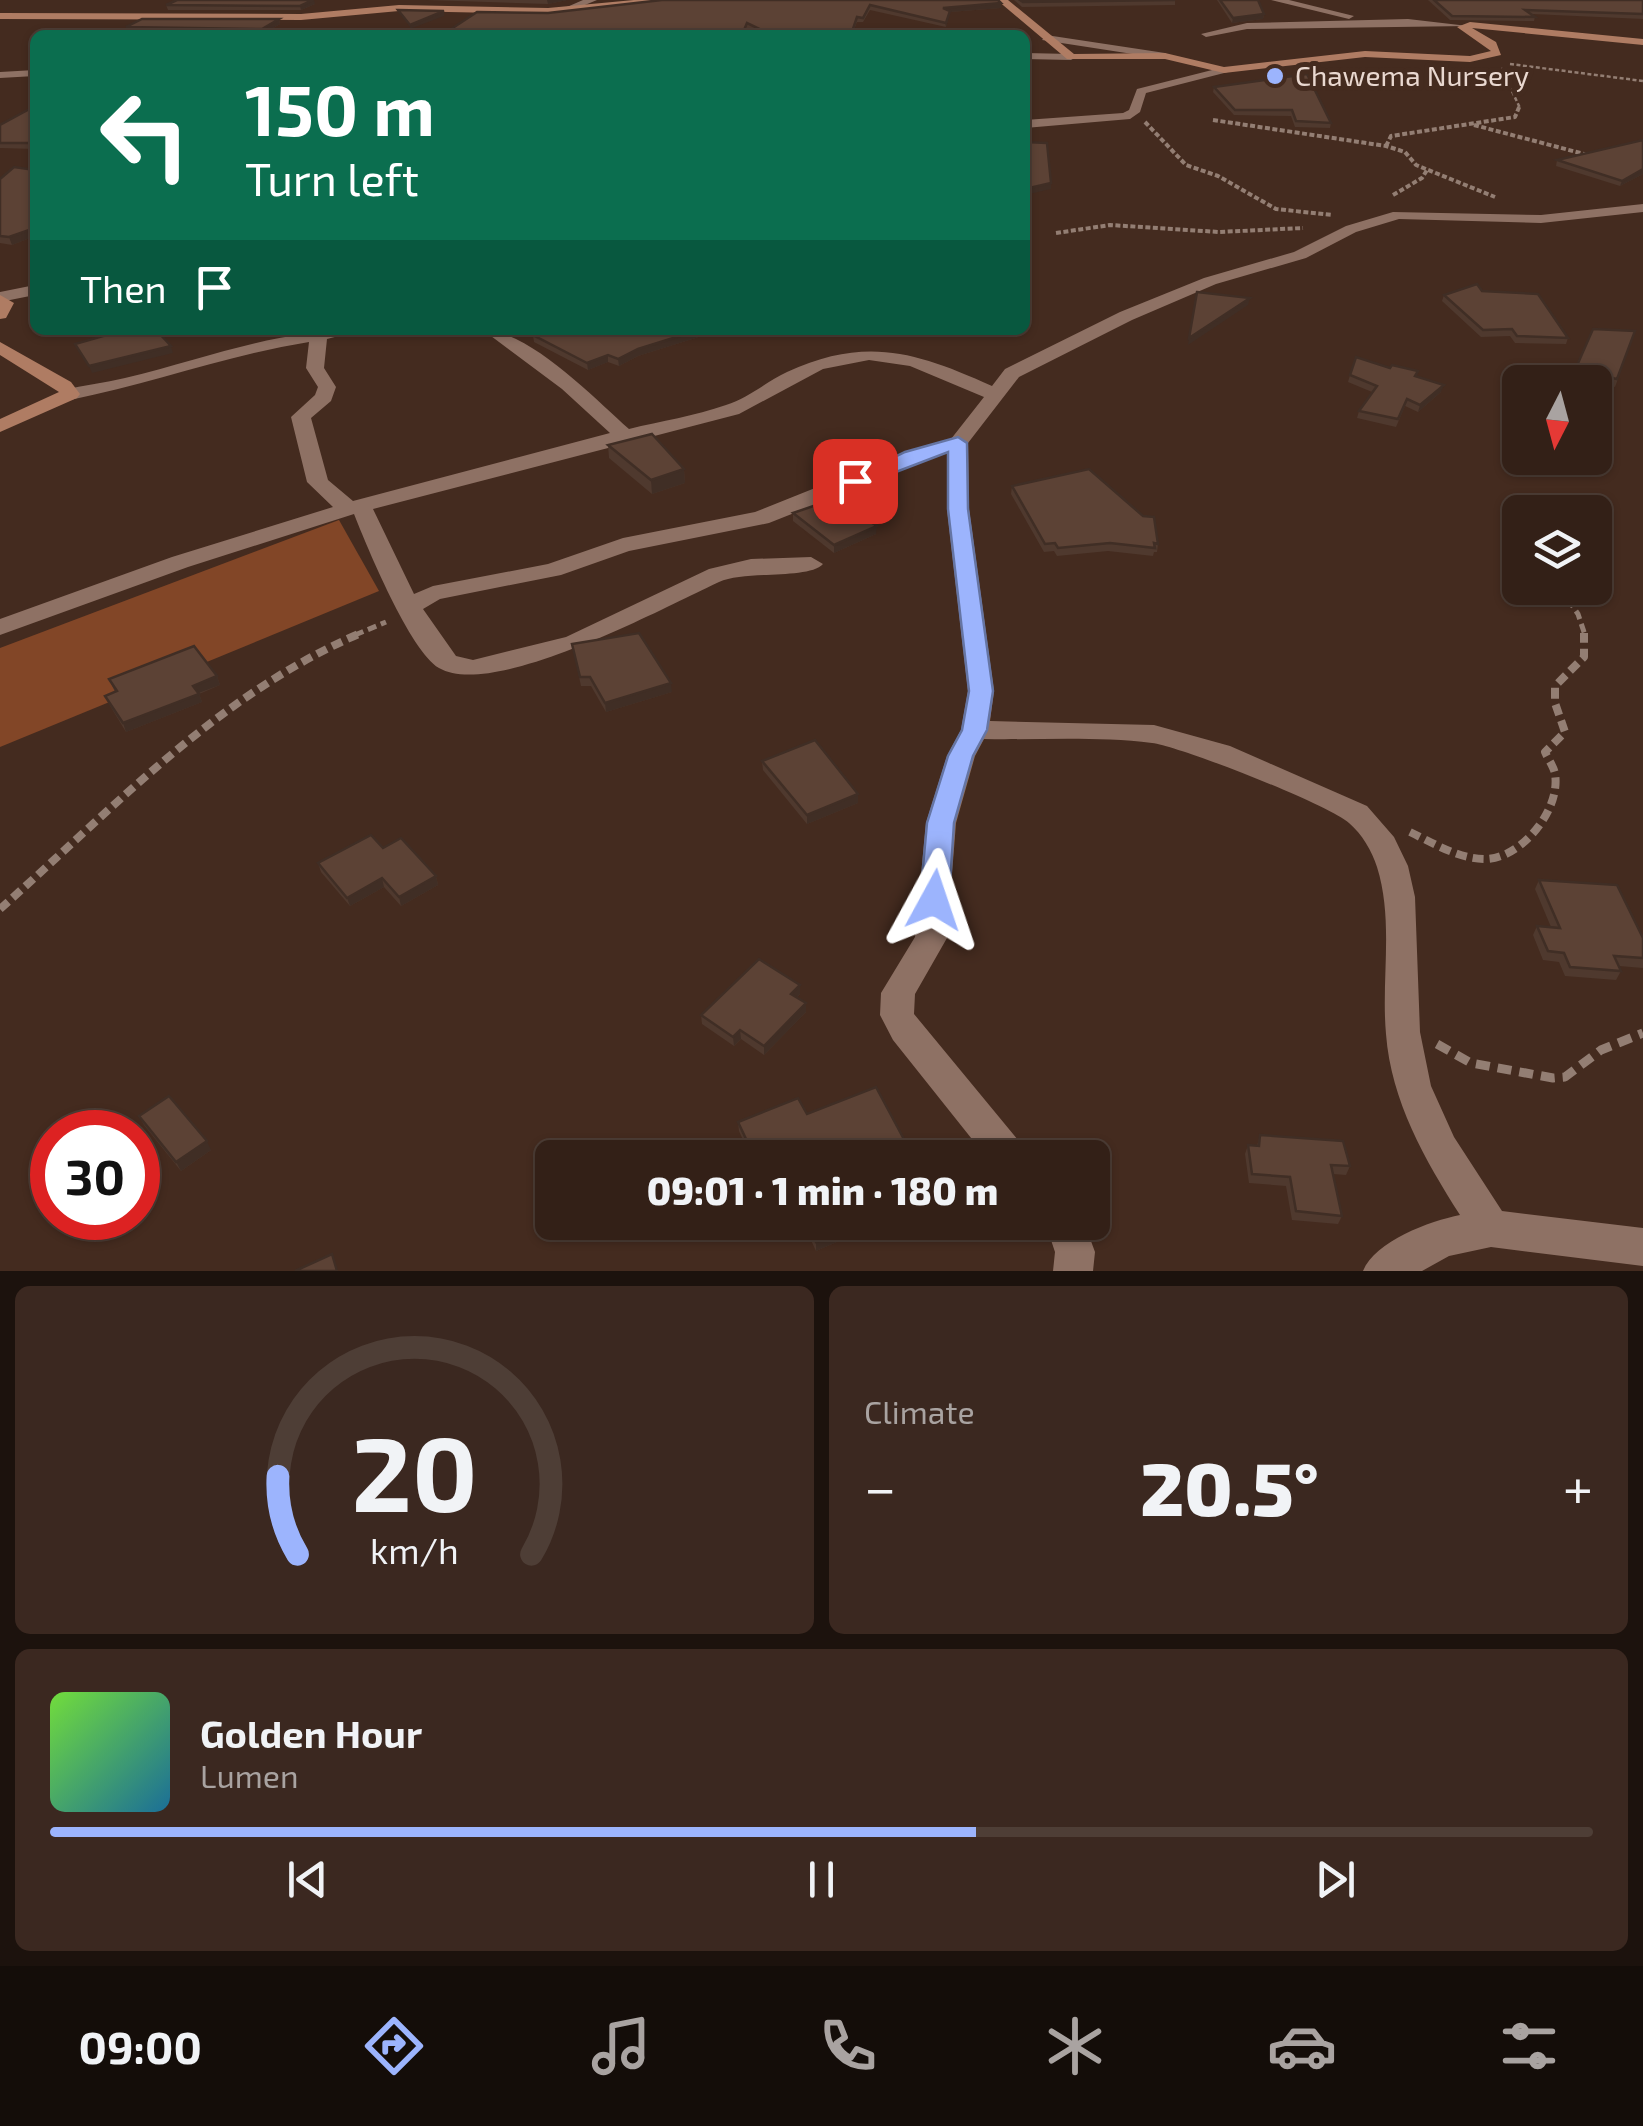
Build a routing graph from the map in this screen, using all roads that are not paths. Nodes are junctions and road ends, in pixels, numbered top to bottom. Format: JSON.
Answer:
{"nodes":[{"id":1,"x":592,"y":0,"type":"edge"},
{"id":2,"x":664,"y":0,"type":"edge"},
{"id":3,"x":1007,"y":0,"type":"edge"},
{"id":4,"x":1276,"y":0,"type":"edge"},
{"id":5,"x":565,"y":10,"type":"junction"},
{"id":6,"x":0,"y":16,"type":"edge"},
{"id":7,"x":1384,"y":21,"type":"junction"},
{"id":8,"x":1463,"y":26,"type":"junction"},
{"id":9,"x":1206,"y":34,"type":"dead end"},
{"id":10,"x":1046,"y":38,"type":"junction"},
{"id":11,"x":1643,"y":42,"type":"edge"},
{"id":12,"x":1030,"y":56,"type":"edge"},
{"id":13,"x":1166,"y":56,"type":"junction"},
{"id":14,"x":1071,"y":57,"type":"junction"},
{"id":15,"x":1224,"y":70,"type":"junction"},
{"id":16,"x":30,"y":74,"type":"edge"},
{"id":17,"x":0,"y":75,"type":"edge"},
{"id":18,"x":1030,"y":124,"type":"edge"},
{"id":19,"x":1643,"y":208,"type":"edge"},
{"id":20,"x":30,"y":291,"type":"edge"},
{"id":21,"x":0,"y":299,"type":"edge"},
{"id":22,"x":0,"y":314,"type":"edge"},
{"id":23,"x":313,"y":335,"type":"edge"},
{"id":24,"x":319,"y":335,"type":"edge"},
{"id":25,"x":499,"y":335,"type":"edge"},
{"id":26,"x":0,"y":347,"type":"edge"},
{"id":27,"x":70,"y":394,"type":"junction"},
{"id":28,"x":995,"y":395,"type":"junction"},
{"id":29,"x":0,"y":426,"type":"edge"},
{"id":30,"x":624,"y":435,"type":"junction"},
{"id":31,"x":958,"y":443,"type":"junction"},
{"id":32,"x":355,"y":507,"type":"junction"},
{"id":33,"x":811,"y":564,"type":"dead end"},
{"id":34,"x":413,"y":609,"type":"junction"},
{"id":35,"x":0,"y":628,"type":"edge"},
{"id":36,"x":975,"y":730,"type":"junction"},
{"id":37,"x":995,"y":1140,"type":"edge"},
{"id":38,"x":1491,"y":1228,"type":"junction"},
{"id":39,"x":1071,"y":1240,"type":"edge"},
{"id":40,"x":1643,"y":1247,"type":"edge"},
{"id":41,"x":1073,"y":1271,"type":"edge"},
{"id":42,"x":1382,"y":1271,"type":"edge"}],
"edges":[{"from":1,"to":5,"type":"street"},
{"from":2,"to":5,"type":"street"},
{"from":3,"to":10,"type":"street"},
{"from":4,"to":7,"type":"street"},
{"from":5,"to":6,"type":"street"},
{"from":7,"to":8,"type":"street"},
{"from":7,"to":9,"type":"street"},
{"from":8,"to":11,"type":"street"},
{"from":8,"to":15,"type":"street"},
{"from":10,"to":13,"type":"street"},
{"from":10,"to":14,"type":"street"},
{"from":12,"to":14,"type":"street"},
{"from":13,"to":14,"type":"street"},
{"from":13,"to":15,"type":"street"},
{"from":15,"to":18,"type":"street"},
{"from":16,"to":17,"type":"street"},
{"from":19,"to":28,"type":"street"},
{"from":20,"to":21,"type":"street"},
{"from":21,"to":22,"type":"street"},
{"from":23,"to":27,"type":"street"},
{"from":24,"to":32,"type":"street"},
{"from":25,"to":30,"type":"street"},
{"from":26,"to":27,"type":"street"},
{"from":27,"to":29,"type":"street"},
{"from":28,"to":30,"type":"street"},
{"from":28,"to":31,"type":"street"},
{"from":30,"to":32,"type":"street"},
{"from":31,"to":34,"type":"street"},
{"from":31,"to":36,"type":"street"},
{"from":32,"to":34,"type":"street"},
{"from":32,"to":35,"type":"street"},
{"from":33,"to":34,"type":"street"},
{"from":36,"to":37,"type":"street"},
{"from":36,"to":38,"type":"street"},
{"from":38,"to":40,"type":"street"},
{"from":38,"to":42,"type":"street"},
{"from":39,"to":41,"type":"street"}]}
